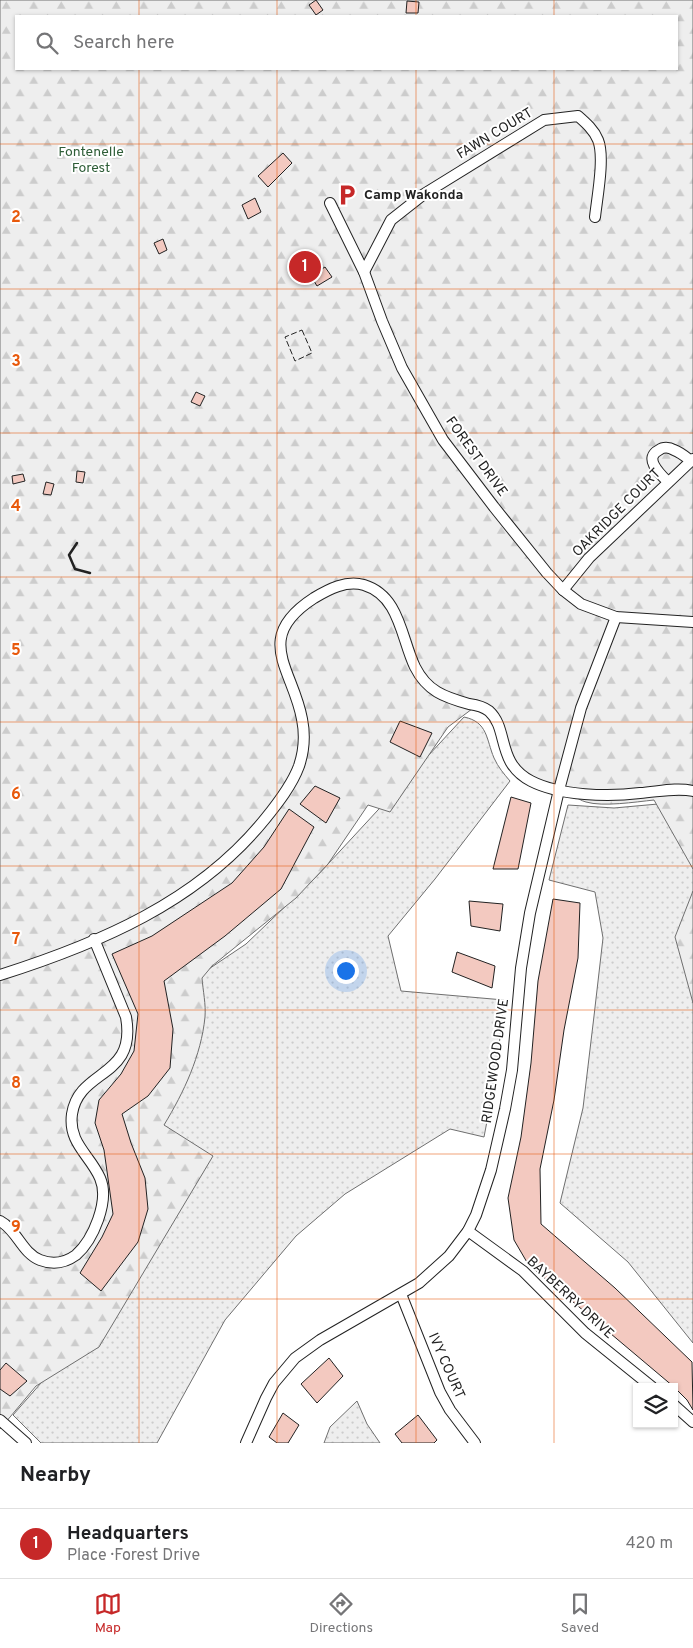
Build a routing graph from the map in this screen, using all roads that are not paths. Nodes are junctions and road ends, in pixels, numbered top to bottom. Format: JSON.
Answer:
{"nodes":[{"id":1,"x":330,"y":203,"type":"dead end"},
{"id":2,"x":595,"y":217,"type":"dead end"},
{"id":3,"x":364,"y":272,"type":"junction"},
{"id":4,"x":692,"y":460,"type":"edge"},
{"id":5,"x":668,"y":482,"type":"junction"},
{"id":6,"x":562,"y":590,"type":"junction"},
{"id":7,"x":616,"y":617,"type":"junction"},
{"id":8,"x":693,"y":622,"type":"edge"},
{"id":9,"x":559,"y":790,"type":"junction"},
{"id":10,"x":693,"y":791,"type":"edge"},
{"id":11,"x":94,"y":940,"type":"junction"},
{"id":12,"x":0,"y":975,"type":"edge"},
{"id":13,"x":0,"y":1220,"type":"edge"},
{"id":14,"x":468,"y":1231,"type":"junction"},
{"id":15,"x":401,"y":1294,"type":"junction"},
{"id":16,"x":647,"y":1383,"type":"edge"},
{"id":17,"x":678,"y":1409,"type":"edge"},
{"id":18,"x":0,"y":1420,"type":"edge"},
{"id":19,"x":693,"y":1422,"type":"edge"},
{"id":20,"x":26,"y":1443,"type":"edge"},
{"id":21,"x":246,"y":1443,"type":"edge"},
{"id":22,"x":475,"y":1443,"type":"edge"}],
"edges":[{"from":1,"to":3,"type":"street","name":"FOREST DRIVE"},
{"from":2,"to":3,"type":"street","name":"FAWN COURT"},
{"from":3,"to":6,"type":"street","name":"FOREST DRIVE"},
{"from":4,"to":5,"type":"street","name":"OAKRIDGE COURT"},
{"from":4,"to":5,"type":"street"},
{"from":5,"to":6,"type":"street","name":"OAKRIDGE COURT"},
{"from":6,"to":7,"type":"street","name":"FOREST DRIVE"},
{"from":7,"to":8,"type":"street","name":"FOREST DRIVE"},
{"from":7,"to":9,"type":"street","name":"RIDGEWOOD DRIVE"},
{"from":9,"to":10,"type":"street"},
{"from":9,"to":11,"type":"street"},
{"from":9,"to":14,"type":"street","name":"RIDGEWOOD DRIVE"},
{"from":11,"to":12,"type":"street"},
{"from":11,"to":13,"type":"street"},
{"from":14,"to":15,"type":"street","name":"RIDGEWOOD DRIVE"},
{"from":14,"to":16,"type":"street","name":"BAYBERRY DRIVE"},
{"from":15,"to":21,"type":"street","name":"RIDGEWOOD DRIVE"},
{"from":15,"to":22,"type":"street","name":"IVY COURT"},
{"from":17,"to":19,"type":"street"},
{"from":18,"to":20,"type":"street"}]}
